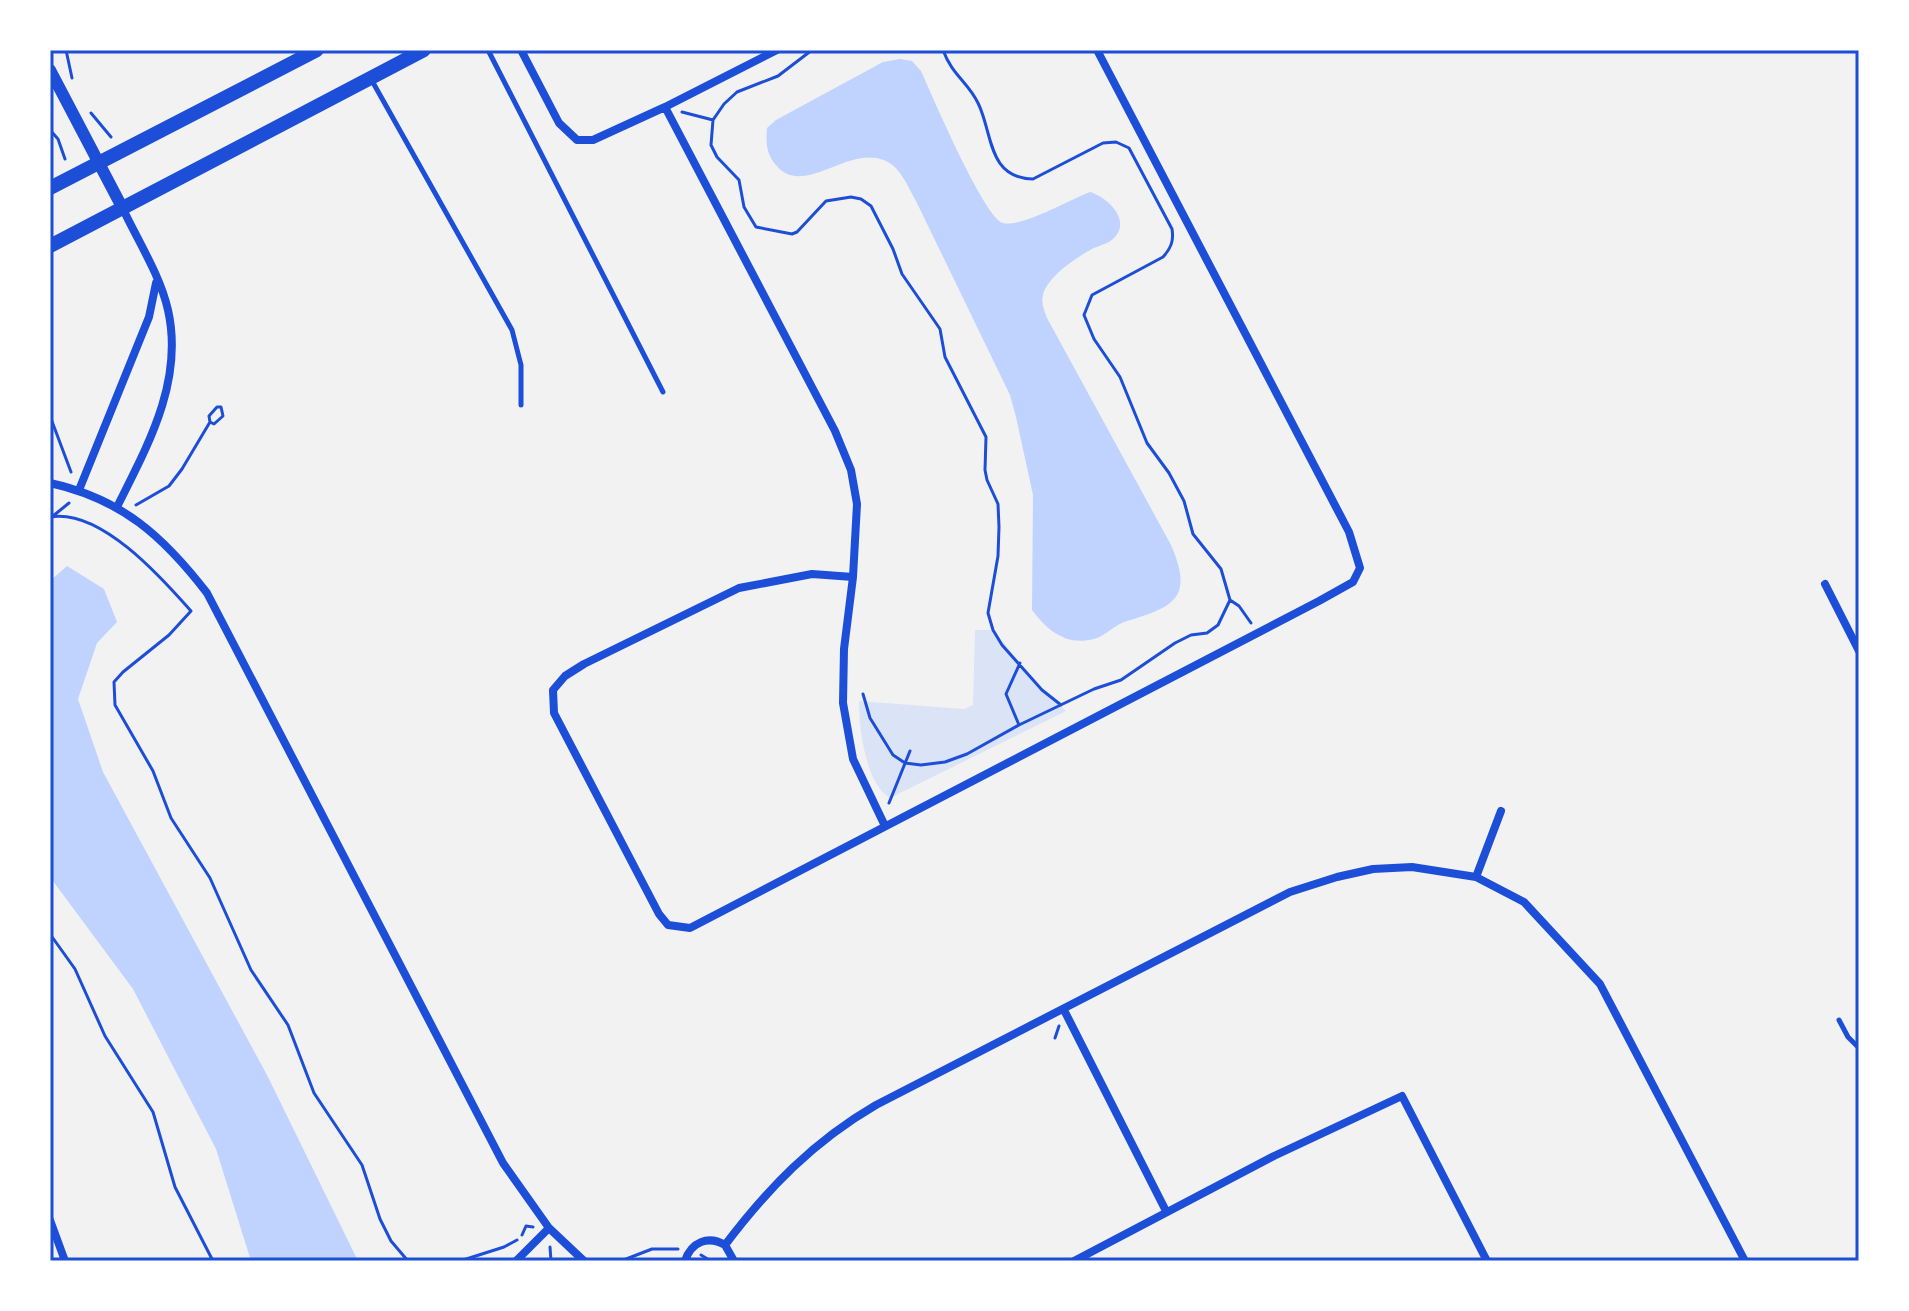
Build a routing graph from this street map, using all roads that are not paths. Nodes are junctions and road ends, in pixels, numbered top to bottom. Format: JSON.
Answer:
{"nodes":[{"id":1,"x":317,"y":50,"type":"edge"},
{"id":2,"x":424,"y":50,"type":"edge"},
{"id":3,"x":488,"y":50,"type":"edge"},
{"id":4,"x":521,"y":50,"type":"edge"},
{"id":5,"x":777,"y":50,"type":"edge"},
{"id":6,"x":1097,"y":50,"type":"edge"},
{"id":7,"x":50,"y":70,"type":"edge"},
{"id":8,"x":370,"y":78,"type":"junction"},
{"id":9,"x":665,"y":107,"type":"junction"},
{"id":10,"x":98,"y":163,"type":"junction"},
{"id":11,"x":50,"y":188,"type":"edge"},
{"id":12,"x":123,"y":209,"type":"junction"},
{"id":13,"x":50,"y":246,"type":"edge"},
{"id":14,"x":156,"y":279,"type":"junction"},
{"id":15,"x":663,"y":392,"type":"dead end"},
{"id":16,"x":521,"y":405,"type":"dead end"},
{"id":17,"x":50,"y":483,"type":"edge"},
{"id":18,"x":79,"y":490,"type":"junction"},
{"id":19,"x":117,"y":507,"type":"junction"},
{"id":20,"x":853,"y":577,"type":"junction"},
{"id":21,"x":1825,"y":584,"type":"dead end"},
{"id":22,"x":1859,"y":651,"type":"edge"},
{"id":23,"x":1501,"y":811,"type":"dead end"},
{"id":24,"x":884,"y":823,"type":"junction"},
{"id":25,"x":1476,"y":877,"type":"junction"},
{"id":26,"x":1064,"y":1010,"type":"junction"},
{"id":27,"x":1839,"y":1020,"type":"dead end"},
{"id":28,"x":1859,"y":1048,"type":"edge"},
{"id":29,"x":1166,"y":1211,"type":"junction"},
{"id":30,"x":50,"y":1220,"type":"edge"},
{"id":31,"x":549,"y":1228,"type":"junction"},
{"id":32,"x":725,"y":1245,"type":"junction"},
{"id":33,"x":65,"y":1261,"type":"edge"},
{"id":34,"x":516,"y":1261,"type":"edge"},
{"id":35,"x":584,"y":1261,"type":"edge"},
{"id":36,"x":685,"y":1261,"type":"edge"},
{"id":37,"x":734,"y":1261,"type":"edge"},
{"id":38,"x":1074,"y":1261,"type":"edge"},
{"id":39,"x":1487,"y":1261,"type":"edge"},
{"id":40,"x":1745,"y":1261,"type":"edge"}],
"edges":[{"from":1,"to":10,"type":"main road"},
{"from":2,"to":8,"type":"main road"},
{"from":3,"to":15,"type":"lane"},
{"from":4,"to":9,"type":"street"},
{"from":5,"to":9,"type":"street"},
{"from":6,"to":24,"type":"street"},
{"from":7,"to":10,"type":"street"},
{"from":8,"to":12,"type":"main road"},
{"from":8,"to":16,"type":"lane"},
{"from":9,"to":20,"type":"street"},
{"from":10,"to":11,"type":"main road"},
{"from":10,"to":12,"type":"street"},
{"from":12,"to":13,"type":"main road"},
{"from":12,"to":14,"type":"street"},
{"from":14,"to":18,"type":"street"},
{"from":14,"to":19,"type":"street"},
{"from":17,"to":18,"type":"street"},
{"from":18,"to":19,"type":"street"},
{"from":19,"to":31,"type":"street"},
{"from":20,"to":24,"type":"street"},
{"from":20,"to":24,"type":"street"},
{"from":21,"to":22,"type":"street"},
{"from":23,"to":25,"type":"street"},
{"from":25,"to":26,"type":"street"},
{"from":25,"to":40,"type":"street"},
{"from":26,"to":29,"type":"street"},
{"from":26,"to":32,"type":"street"},
{"from":27,"to":28,"type":"lane"},
{"from":29,"to":38,"type":"street"},
{"from":29,"to":39,"type":"street"},
{"from":30,"to":33,"type":"street"},
{"from":31,"to":34,"type":"street"},
{"from":31,"to":35,"type":"street"},
{"from":32,"to":36,"type":"street"},
{"from":32,"to":37,"type":"street"}]}
